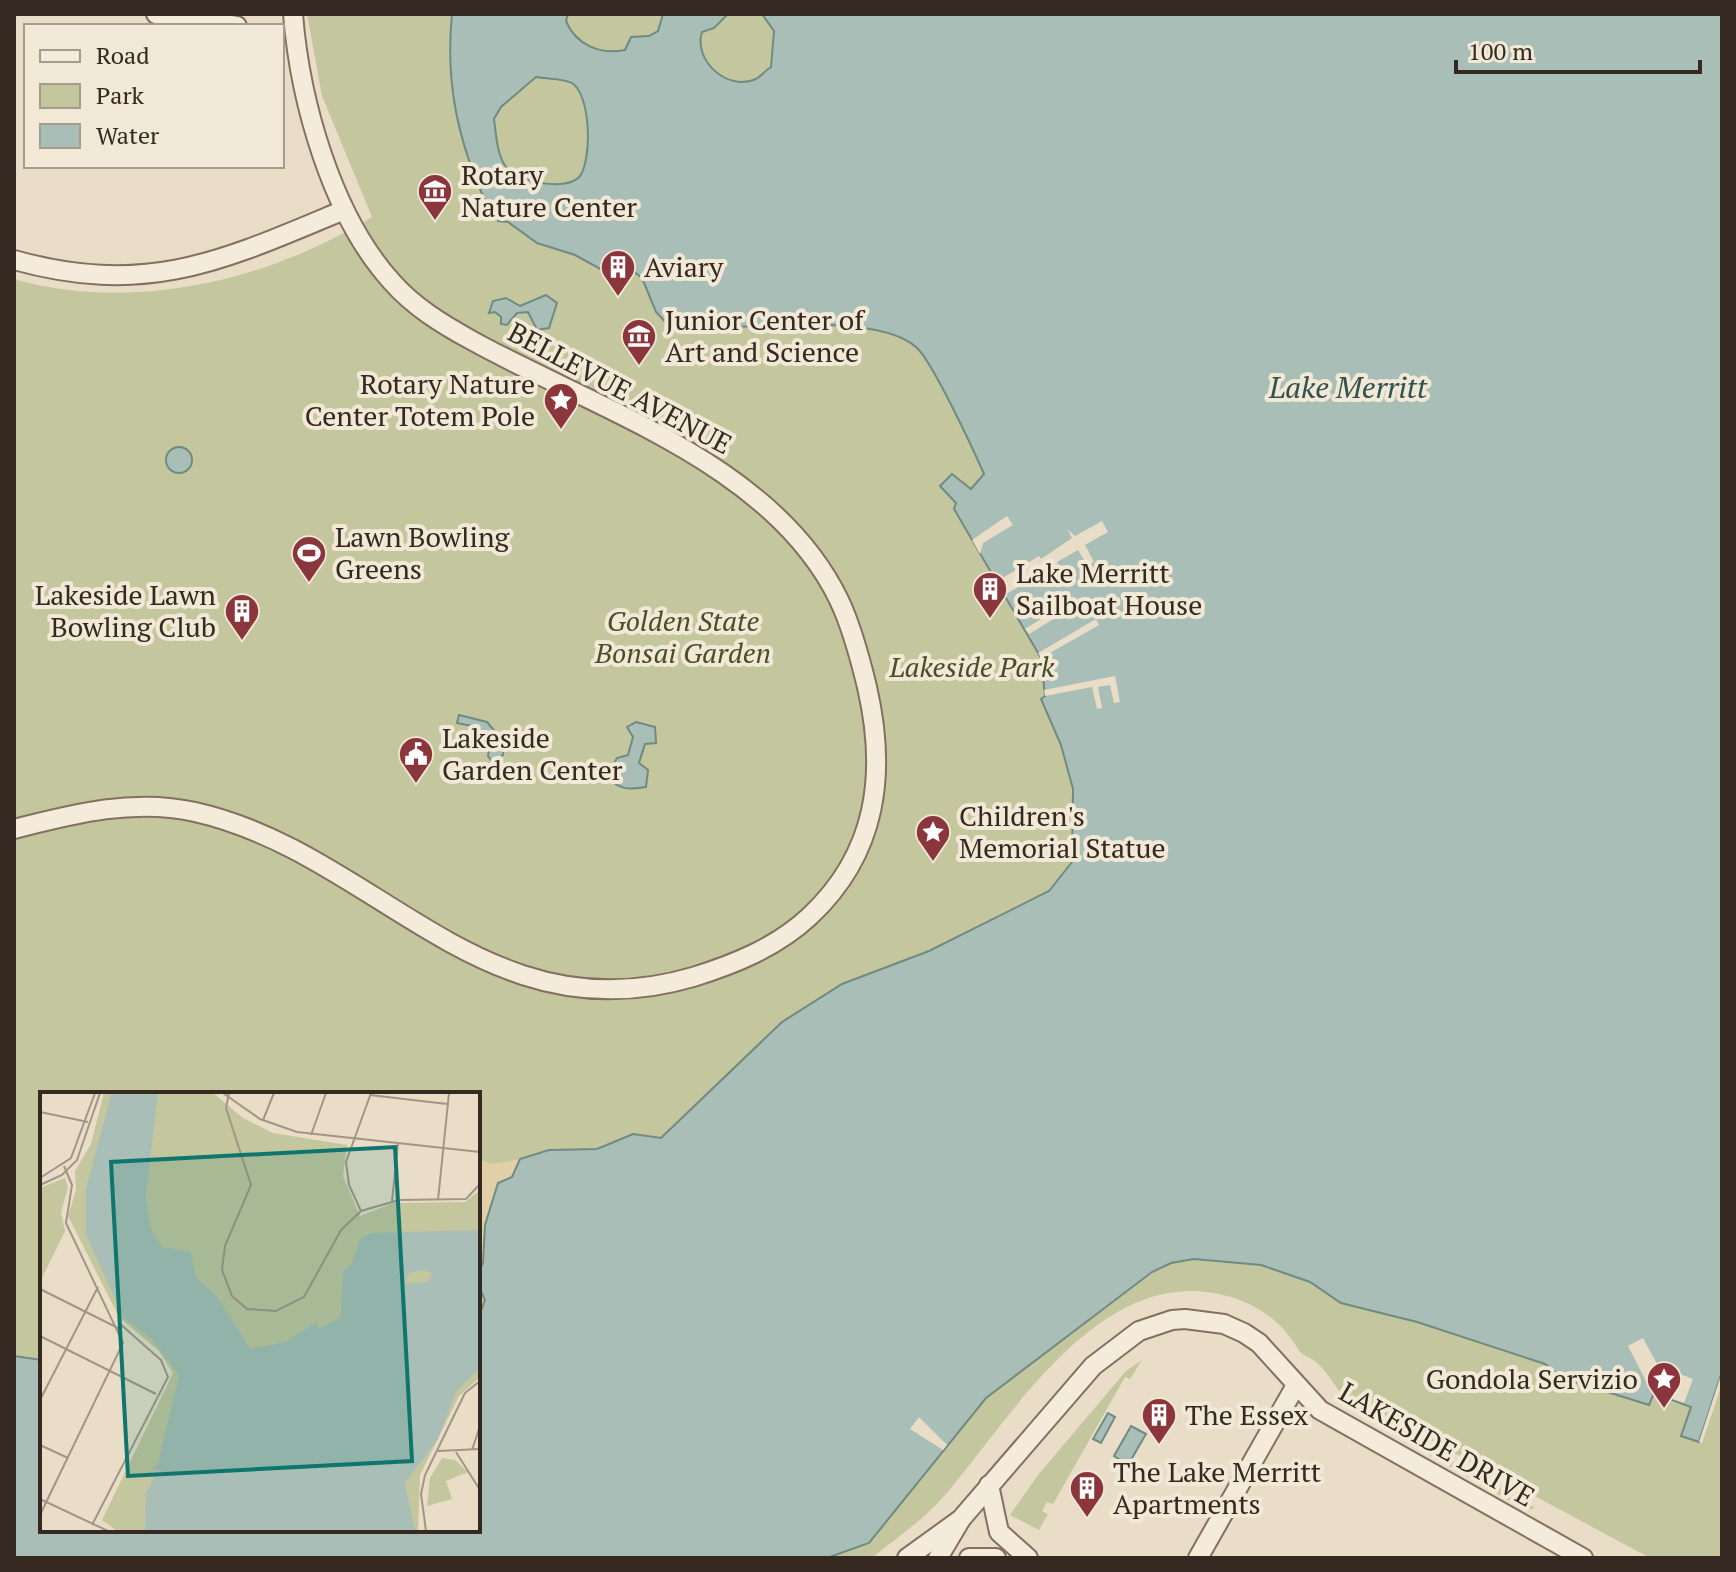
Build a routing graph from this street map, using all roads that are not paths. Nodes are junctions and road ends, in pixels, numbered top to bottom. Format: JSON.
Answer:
{"nodes":[{"id":1,"x":156,"y":14,"type":"edge"},
{"id":2,"x":293,"y":14,"type":"edge"},
{"id":3,"x":224,"y":24,"type":"edge"},
{"id":4,"x":288,"y":34,"type":"edge"},
{"id":5,"x":344,"y":210,"type":"junction"},
{"id":6,"x":14,"y":260,"type":"edge"},
{"id":7,"x":14,"y":829,"type":"edge"},
{"id":8,"x":1295,"y":1387,"type":"junction"},
{"id":9,"x":989,"y":1485,"type":"junction"},
{"id":10,"x":961,"y":1519,"type":"junction"},
{"id":11,"x":907,"y":1558,"type":"edge"},
{"id":12,"x":938,"y":1558,"type":"edge"},
{"id":13,"x":969,"y":1558,"type":"edge"},
{"id":14,"x":996,"y":1558,"type":"edge"},
{"id":15,"x":1028,"y":1558,"type":"edge"},
{"id":16,"x":1198,"y":1558,"type":"edge"},
{"id":17,"x":1583,"y":1558,"type":"edge"}],
"edges":[{"from":1,"to":3,"type":"street"},
{"from":2,"to":4,"type":"street","name":"BELLEVUE AVENUE"},
{"from":4,"to":5,"type":"street","name":"BELLEVUE AVENUE"},
{"from":5,"to":6,"type":"street"},
{"from":5,"to":7,"type":"street","name":"BELLEVUE AVENUE"},
{"from":8,"to":9,"type":"street","name":"LAKESIDE DRIVE"},
{"from":8,"to":16,"type":"street"},
{"from":8,"to":17,"type":"street","name":"LAKESIDE DRIVE"},
{"from":9,"to":10,"type":"street","name":"LAKESIDE DRIVE"},
{"from":9,"to":15,"type":"street"},
{"from":10,"to":11,"type":"street","name":"LAKESIDE DRIVE"},
{"from":10,"to":12,"type":"street"},
{"from":13,"to":14,"type":"street"}]}
